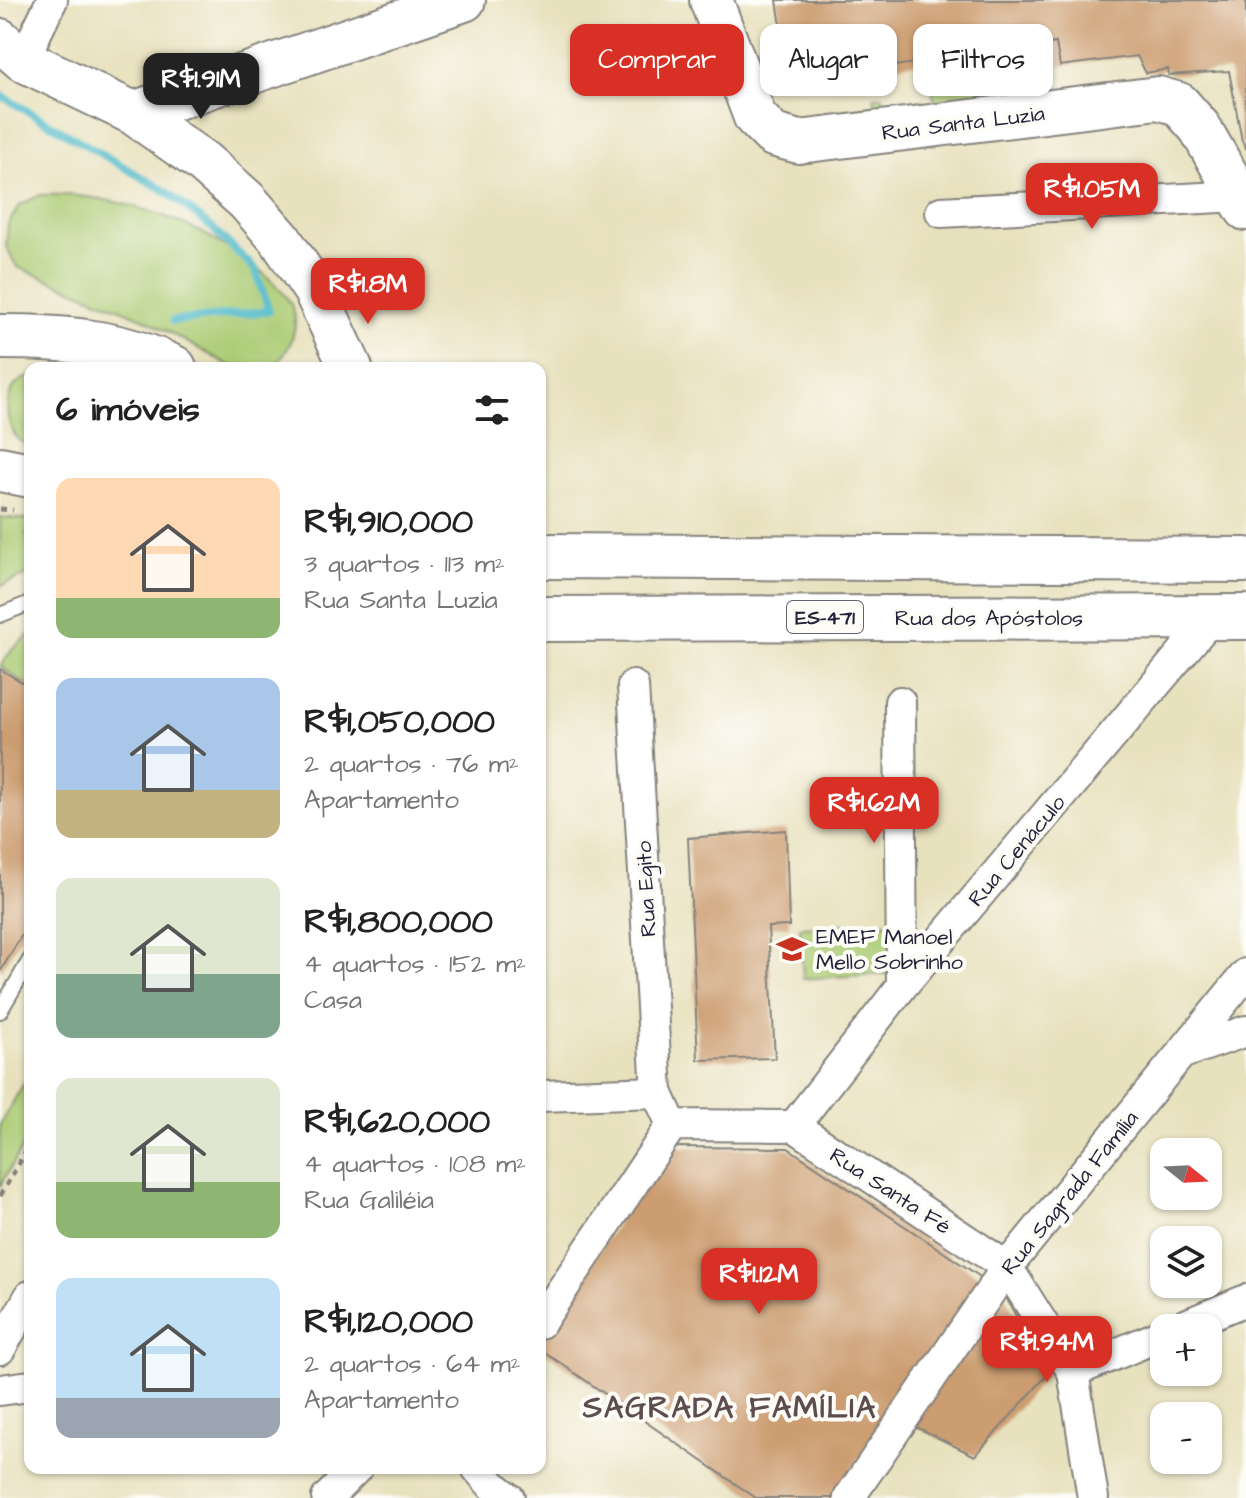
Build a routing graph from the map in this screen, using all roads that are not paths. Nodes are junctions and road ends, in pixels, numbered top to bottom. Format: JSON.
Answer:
{"nodes":[{"id":1,"x":52,"y":0,"type":"edge"},
{"id":2,"x":464,"y":0,"type":"edge"},
{"id":3,"x":711,"y":0,"type":"edge"},
{"id":4,"x":11,"y":50,"type":"edge"},
{"id":5,"x":133,"y":113,"type":"junction"},
{"id":6,"x":1243,"y":202,"type":"edge"},
{"id":7,"x":941,"y":212,"type":"dead end"},
{"id":8,"x":11,"y":343,"type":"edge"},
{"id":9,"x":159,"y":362,"type":"edge"},
{"id":10,"x":348,"y":362,"type":"edge"},
{"id":11,"x":546,"y":556,"type":"edge"},
{"id":12,"x":1246,"y":560,"type":"edge"},
{"id":13,"x":24,"y":605,"type":"edge"},
{"id":14,"x":1234,"y":614,"type":"edge"},
{"id":15,"x":0,"y":615,"type":"edge"},
{"id":16,"x":546,"y":619,"type":"edge"},
{"id":17,"x":633,"y":686,"type":"dead end"},
{"id":18,"x":900,"y":702,"type":"dead end"},
{"id":19,"x":24,"y":970,"type":"edge"},
{"id":20,"x":1246,"y":974,"type":"edge"},
{"id":21,"x":902,"y":986,"type":"junction"},
{"id":22,"x":0,"y":1011,"type":"edge"},
{"id":23,"x":1246,"y":1031,"type":"edge"},
{"id":24,"x":1181,"y":1053,"type":"junction"},
{"id":25,"x":657,"y":1092,"type":"junction"},
{"id":26,"x":546,"y":1096,"type":"edge"},
{"id":27,"x":672,"y":1125,"type":"junction"},
{"id":28,"x":794,"y":1126,"type":"junction"},
{"id":29,"x":1007,"y":1267,"type":"junction"},
{"id":30,"x":1246,"y":1300,"type":"edge"},
{"id":31,"x":24,"y":1307,"type":"edge"},
{"id":32,"x":546,"y":1314,"type":"edge"},
{"id":33,"x":1212,"y":1314,"type":"edge"},
{"id":34,"x":1150,"y":1340,"type":"edge"},
{"id":35,"x":0,"y":1349,"type":"edge"},
{"id":36,"x":1073,"y":1372,"type":"junction"},
{"id":37,"x":24,"y":1387,"type":"edge"},
{"id":38,"x":0,"y":1390,"type":"edge"},
{"id":39,"x":351,"y":1474,"type":"edge"},
{"id":40,"x":482,"y":1474,"type":"edge"},
{"id":41,"x":327,"y":1498,"type":"edge"},
{"id":42,"x":509,"y":1498,"type":"edge"},
{"id":43,"x":849,"y":1498,"type":"edge"},
{"id":44,"x":1093,"y":1498,"type":"edge"}],
"edges":[{"from":1,"to":4,"type":"street"},
{"from":2,"to":5,"type":"street"},
{"from":3,"to":6,"type":"street","name":"Rua Santa Luzia"},
{"from":4,"to":5,"type":"street"},
{"from":5,"to":10,"type":"street"},
{"from":6,"to":7,"type":"street"},
{"from":8,"to":9,"type":"main road"},
{"from":11,"to":12,"type":"main road"},
{"from":13,"to":15,"type":"lane"},
{"from":14,"to":16,"type":"main road","name":"Rua dos Apóstolos","number":"ES-471"},
{"from":14,"to":21,"type":"street","name":"Rua Cenáculo"},
{"from":17,"to":25,"type":"street","name":"Rua Egito"},
{"from":18,"to":21,"type":"street"},
{"from":19,"to":22,"type":"lane"},
{"from":20,"to":24,"type":"street","name":"Rua Sagrada Família"},
{"from":21,"to":28,"type":"street","name":"Rua Cenáculo"},
{"from":23,"to":24,"type":"street"},
{"from":24,"to":29,"type":"street","name":"Rua Sagrada Família"},
{"from":25,"to":26,"type":"street"},
{"from":25,"to":27,"type":"street"},
{"from":27,"to":28,"type":"street"},
{"from":27,"to":32,"type":"street"},
{"from":28,"to":29,"type":"street","name":"Rua Santa Fé"},
{"from":29,"to":36,"type":"street","name":"Rua Santa Fé"},
{"from":29,"to":43,"type":"street","name":"Rua Sagrada Família"},
{"from":30,"to":33,"type":"street"},
{"from":31,"to":35,"type":"street"},
{"from":34,"to":36,"type":"street"},
{"from":36,"to":44,"type":"street","name":"Rua Santa Fé"},
{"from":37,"to":38,"type":"street"},
{"from":39,"to":41,"type":"street"},
{"from":40,"to":42,"type":"street"}]}
